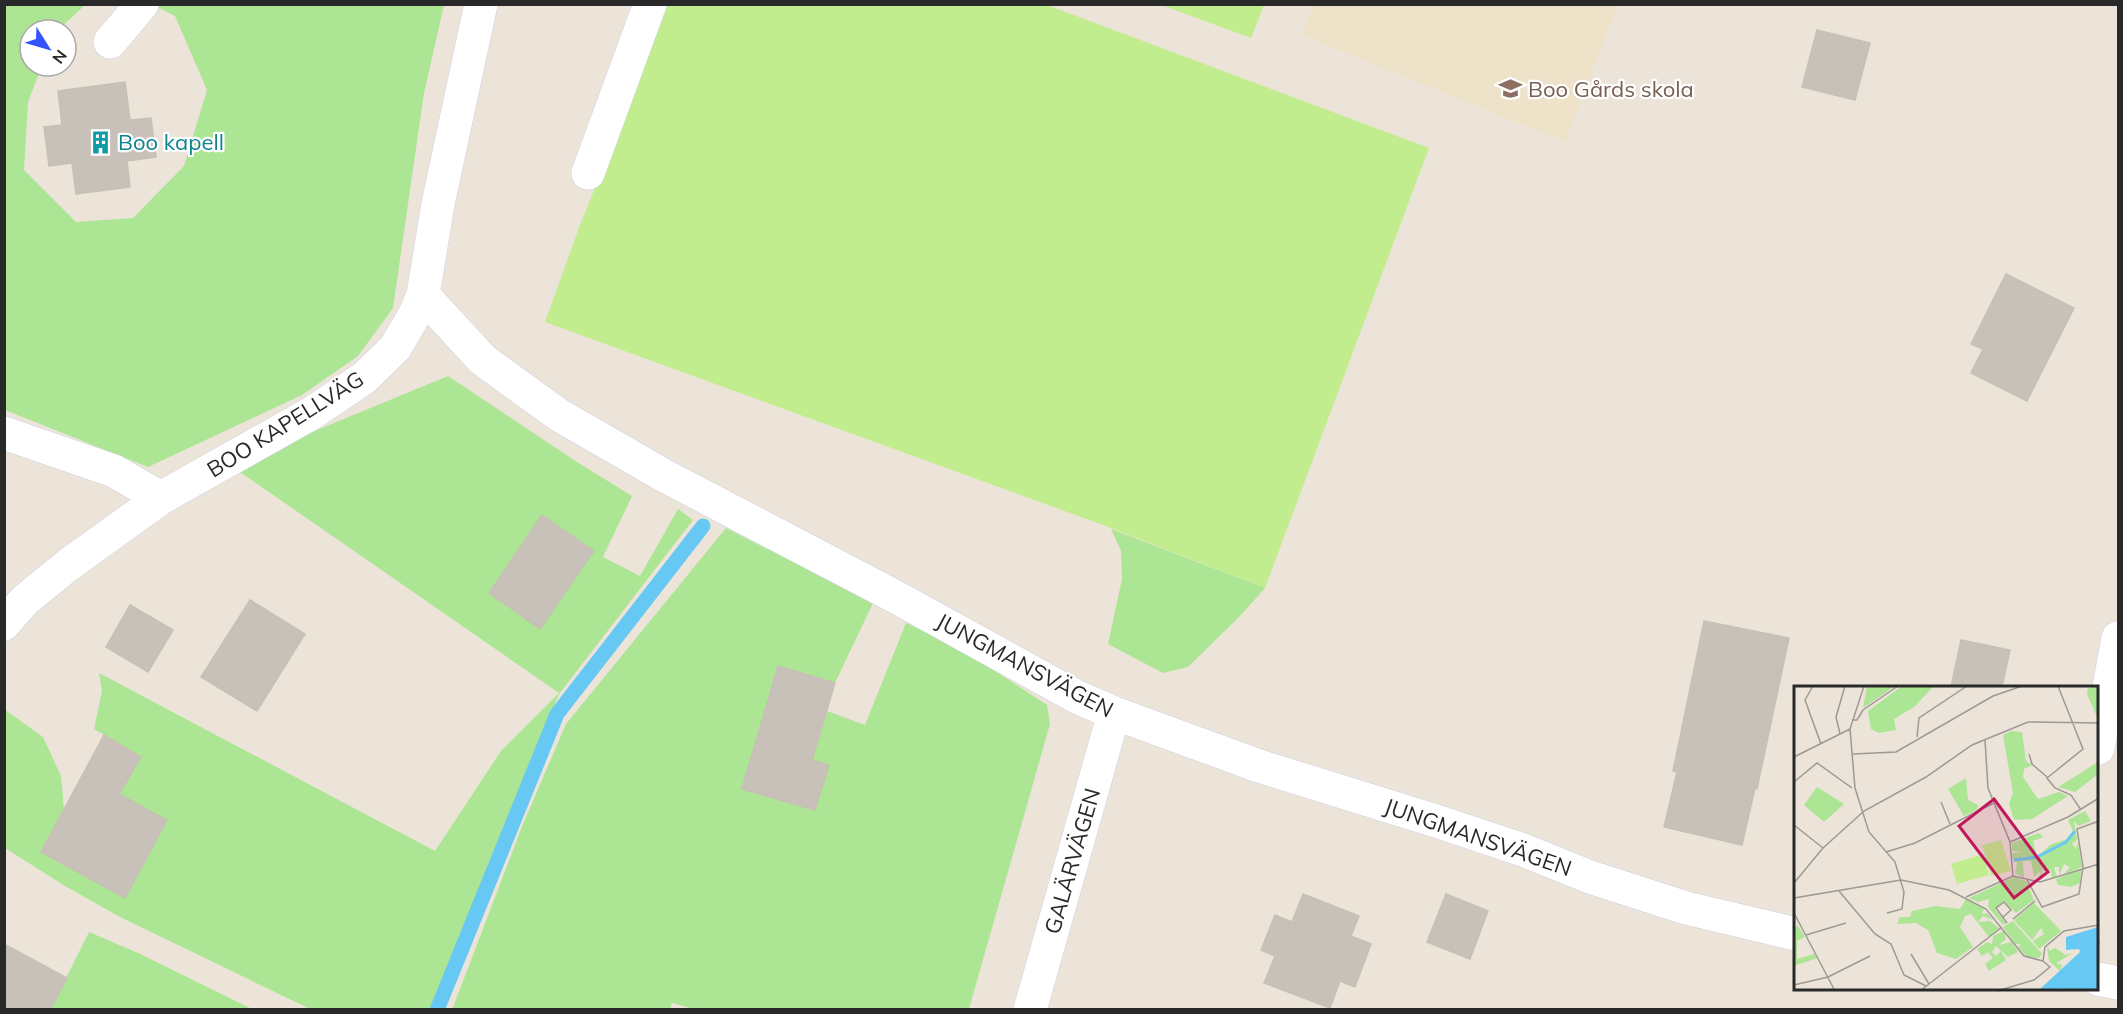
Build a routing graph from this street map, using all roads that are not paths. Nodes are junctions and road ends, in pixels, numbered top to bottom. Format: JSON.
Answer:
{"nodes":[{"id":1,"x":142,"y":4,"type":"edge"},
{"id":2,"x":481,"y":4,"type":"edge"},
{"id":3,"x":650,"y":4,"type":"edge"},
{"id":4,"x":110,"y":42,"type":"dead end"},
{"id":5,"x":588,"y":173,"type":"dead end"},
{"id":6,"x":423,"y":295,"type":"junction"},
{"id":7,"x":4,"y":433,"type":"edge"},
{"id":8,"x":161,"y":498,"type":"junction"},
{"id":9,"x":4,"y":624,"type":"edge"},
{"id":10,"x":2118,"y":638,"type":"edge"},
{"id":11,"x":1114,"y":713,"type":"junction"},
{"id":12,"x":2099,"y":738,"type":"edge"},
{"id":13,"x":1794,"y":933,"type":"edge"},
{"id":14,"x":2099,"y":979,"type":"edge"},
{"id":15,"x":2118,"y":983,"type":"edge"},
{"id":16,"x":1030,"y":1010,"type":"edge"}],
"edges":[{"from":1,"to":4,"type":"street"},
{"from":2,"to":6,"type":"street","name":"BOO KAPELLVÄG"},
{"from":3,"to":5,"type":"street"},
{"from":6,"to":8,"type":"street","name":"BOO KAPELLVÄG"},
{"from":6,"to":11,"type":"street","name":"JUNGMANSVÄGEN"},
{"from":7,"to":8,"type":"street"},
{"from":8,"to":9,"type":"street","name":"BOO KAPELLVÄG"},
{"from":10,"to":12,"type":"street"},
{"from":11,"to":13,"type":"street","name":"JUNGMANSVÄGEN"},
{"from":11,"to":16,"type":"street","name":"GALÄRVÄGEN"},
{"from":14,"to":15,"type":"street"}]}
